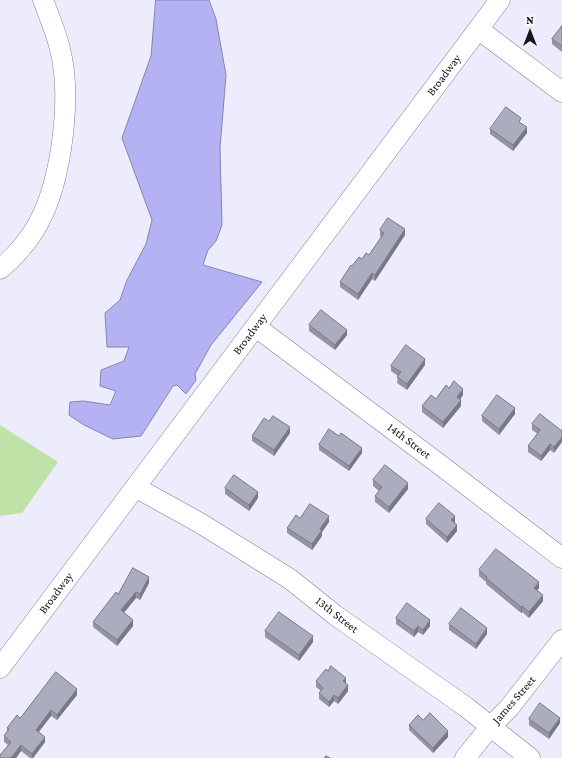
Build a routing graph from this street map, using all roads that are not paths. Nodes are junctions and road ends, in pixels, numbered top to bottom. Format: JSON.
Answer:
{"nodes":[{"id":1,"x":43,"y":0,"type":"edge"},
{"id":2,"x":500,"y":0,"type":"edge"},
{"id":3,"x":478,"y":29,"type":"junction"},
{"id":4,"x":562,"y":92,"type":"edge"},
{"id":5,"x":0,"y":269,"type":"edge"},
{"id":6,"x":256,"y":327,"type":"junction"},
{"id":7,"x":135,"y":487,"type":"junction"},
{"id":8,"x":562,"y":558,"type":"edge"},
{"id":9,"x":562,"y":640,"type":"edge"},
{"id":10,"x":0,"y":668,"type":"edge"},
{"id":11,"x":490,"y":727,"type":"junction"},
{"id":12,"x":464,"y":758,"type":"edge"},
{"id":13,"x":530,"y":758,"type":"edge"}],
"edges":[{"from":1,"to":5,"type":"street"},
{"from":2,"to":3,"type":"street","name":"Broadway"},
{"from":3,"to":4,"type":"street"},
{"from":3,"to":6,"type":"street","name":"Broadway"},
{"from":6,"to":7,"type":"street","name":"Broadway"},
{"from":6,"to":8,"type":"street","name":"14th Street"},
{"from":7,"to":10,"type":"street","name":"Broadway"},
{"from":7,"to":11,"type":"street","name":"13th Street"},
{"from":9,"to":11,"type":"street","name":"James Street"},
{"from":11,"to":12,"type":"street","name":"James Street"},
{"from":11,"to":13,"type":"street","name":"13th Street"}]}
